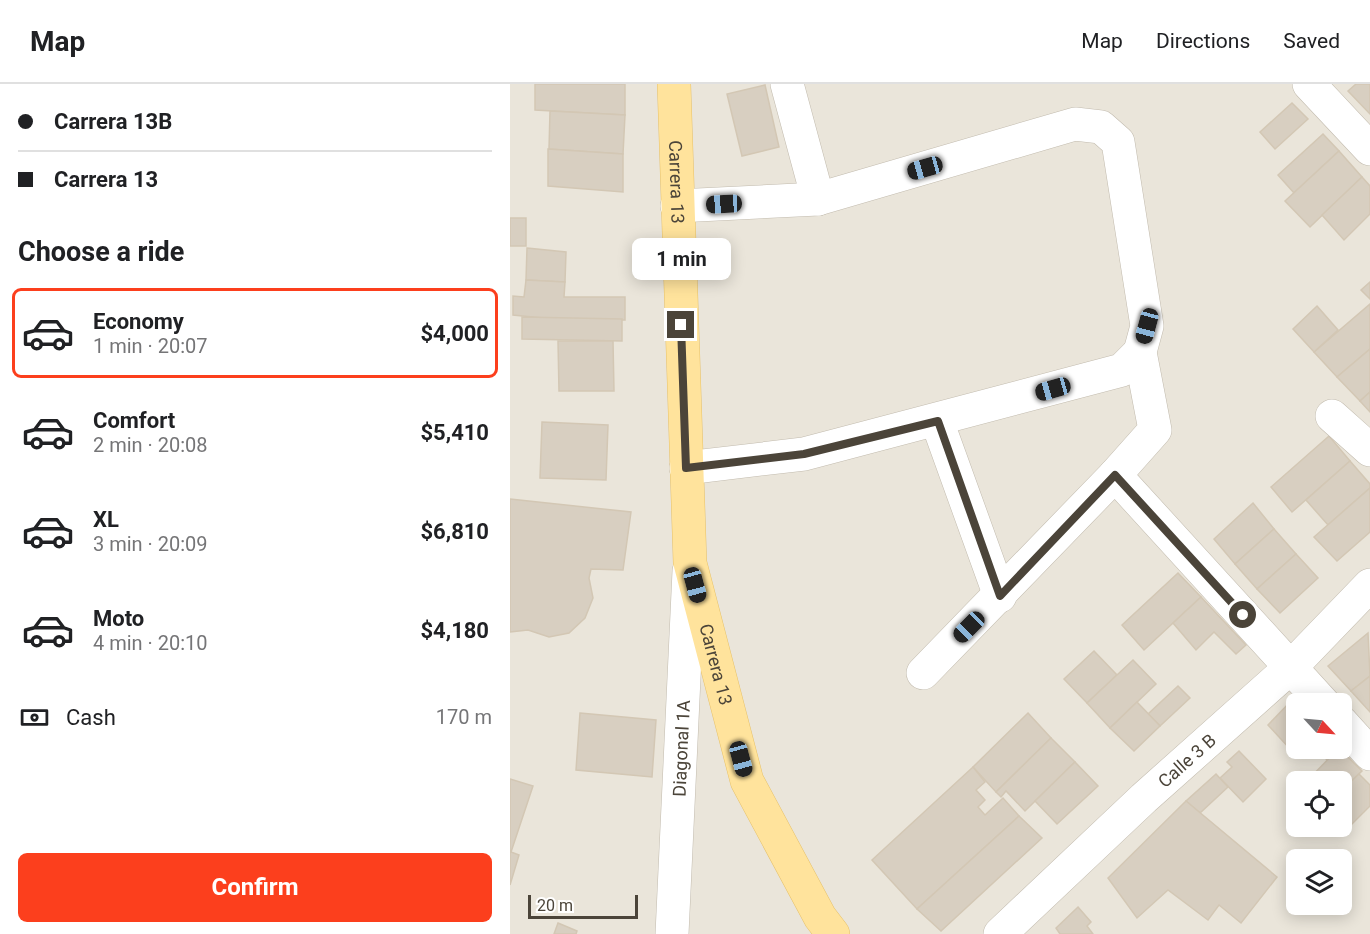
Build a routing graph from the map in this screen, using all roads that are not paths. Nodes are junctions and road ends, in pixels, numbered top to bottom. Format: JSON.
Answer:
{"nodes":[{"id":1,"x":674,"y":84,"type":"edge"},
{"id":2,"x":787,"y":84,"type":"edge"},
{"id":3,"x":1309,"y":84,"type":"edge"},
{"id":4,"x":1370,"y":149,"type":"edge"},
{"id":5,"x":818,"y":199,"type":"junction"},
{"id":6,"x":677,"y":206,"type":"junction"},
{"id":7,"x":1140,"y":352,"type":"junction"},
{"id":8,"x":1332,"y":416,"type":"dead end"},
{"id":9,"x":938,"y":421,"type":"junction"},
{"id":10,"x":1370,"y":450,"type":"edge"},
{"id":11,"x":686,"y":468,"type":"junction"},
{"id":12,"x":1115,"y":475,"type":"junction"},
{"id":13,"x":690,"y":563,"type":"junction"},
{"id":14,"x":1370,"y":585,"type":"edge"},
{"id":15,"x":1000,"y":596,"type":"junction"},
{"id":16,"x":1291,"y":667,"type":"junction"},
{"id":17,"x":923,"y":673,"type":"dead end"},
{"id":18,"x":1314,"y":693,"type":"edge"},
{"id":19,"x":1352,"y":734,"type":"edge"},
{"id":20,"x":1370,"y":754,"type":"edge"},
{"id":21,"x":672,"y":934,"type":"edge"},
{"id":22,"x":833,"y":934,"type":"edge"},
{"id":23,"x":1000,"y":934,"type":"edge"}],
"edges":[{"from":1,"to":6,"type":"main road","name":"Carrera 13"},
{"from":2,"to":5,"type":"street"},
{"from":3,"to":4,"type":"street"},
{"from":5,"to":6,"type":"street"},
{"from":5,"to":7,"type":"street"},
{"from":6,"to":11,"type":"main road","name":"Carrera 13"},
{"from":7,"to":9,"type":"street"},
{"from":7,"to":12,"type":"street"},
{"from":8,"to":10,"type":"street"},
{"from":9,"to":11,"type":"street"},
{"from":9,"to":15,"type":"street"},
{"from":11,"to":13,"type":"main road","name":"Carrera 13"},
{"from":12,"to":15,"type":"street"},
{"from":12,"to":16,"type":"street"},
{"from":13,"to":21,"type":"street","name":"Diagonal 1A"},
{"from":13,"to":22,"type":"main road","name":"Carrera 13"},
{"from":14,"to":16,"type":"street","name":"Calle 3 B"},
{"from":15,"to":17,"type":"street"},
{"from":16,"to":18,"type":"street"},
{"from":16,"to":23,"type":"street","name":"Calle 3 B"},
{"from":19,"to":20,"type":"street"}]}
